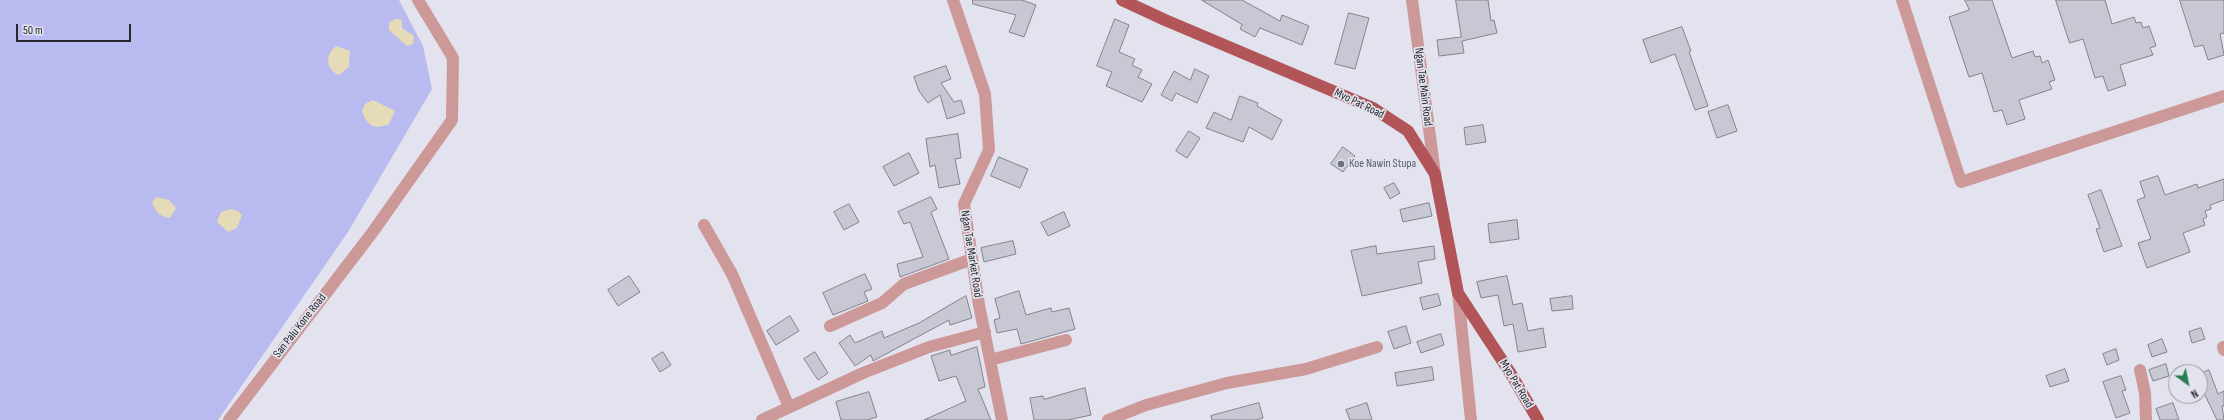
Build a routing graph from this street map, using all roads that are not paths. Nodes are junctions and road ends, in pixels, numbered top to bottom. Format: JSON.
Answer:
{"nodes":[{"id":1,"x":418,"y":0,"type":"edge"},
{"id":2,"x":953,"y":0,"type":"edge"},
{"id":3,"x":1412,"y":0,"type":"edge"},
{"id":4,"x":1902,"y":0,"type":"edge"},
{"id":5,"x":1126,"y":1,"type":"edge"},
{"id":6,"x":2224,"y":96,"type":"edge"},
{"id":7,"x":1435,"y":174,"type":"junction"},
{"id":8,"x":704,"y":225,"type":"dead end"},
{"id":9,"x":972,"y":259,"type":"junction"},
{"id":10,"x":1458,"y":293,"type":"junction"},
{"id":11,"x":830,"y":326,"type":"dead end"},
{"id":12,"x":985,"y":332,"type":"junction"},
{"id":13,"x":1066,"y":340,"type":"dead end"},
{"id":14,"x":1377,"y":347,"type":"dead end"},
{"id":15,"x":990,"y":360,"type":"junction"},
{"id":16,"x":2140,"y":370,"type":"dead end"},
{"id":17,"x":789,"y":407,"type":"junction"},
{"id":18,"x":229,"y":420,"type":"edge"},
{"id":19,"x":762,"y":420,"type":"edge"},
{"id":20,"x":1002,"y":420,"type":"edge"},
{"id":21,"x":1108,"y":420,"type":"edge"},
{"id":22,"x":1471,"y":420,"type":"edge"},
{"id":23,"x":1538,"y":420,"type":"edge"},
{"id":24,"x":2146,"y":420,"type":"edge"}],
"edges":[{"from":1,"to":18,"type":"street","name":"San Palu Kone Road"},
{"from":2,"to":9,"type":"street","name":"Ngan Tae Market Road"},
{"from":3,"to":7,"type":"street","name":"Ngan Tae Main Road"},
{"from":4,"to":6,"type":"street"},
{"from":5,"to":7,"type":"main road","name":"Myo Pat Road"},
{"from":7,"to":10,"type":"main road","name":"Myo Pat Road"},
{"from":8,"to":17,"type":"street"},
{"from":9,"to":11,"type":"street"},
{"from":9,"to":12,"type":"street","name":"Ngan Tae Market Road"},
{"from":10,"to":22,"type":"street"},
{"from":10,"to":23,"type":"main road","name":"Myo Pat Road"},
{"from":12,"to":15,"type":"street","name":"Ngan Tae Market Road"},
{"from":12,"to":17,"type":"street"},
{"from":13,"to":15,"type":"street"},
{"from":14,"to":21,"type":"street"},
{"from":15,"to":20,"type":"street","name":"Ngan Tae Market Road"},
{"from":16,"to":24,"type":"street"},
{"from":17,"to":19,"type":"street"}]}
